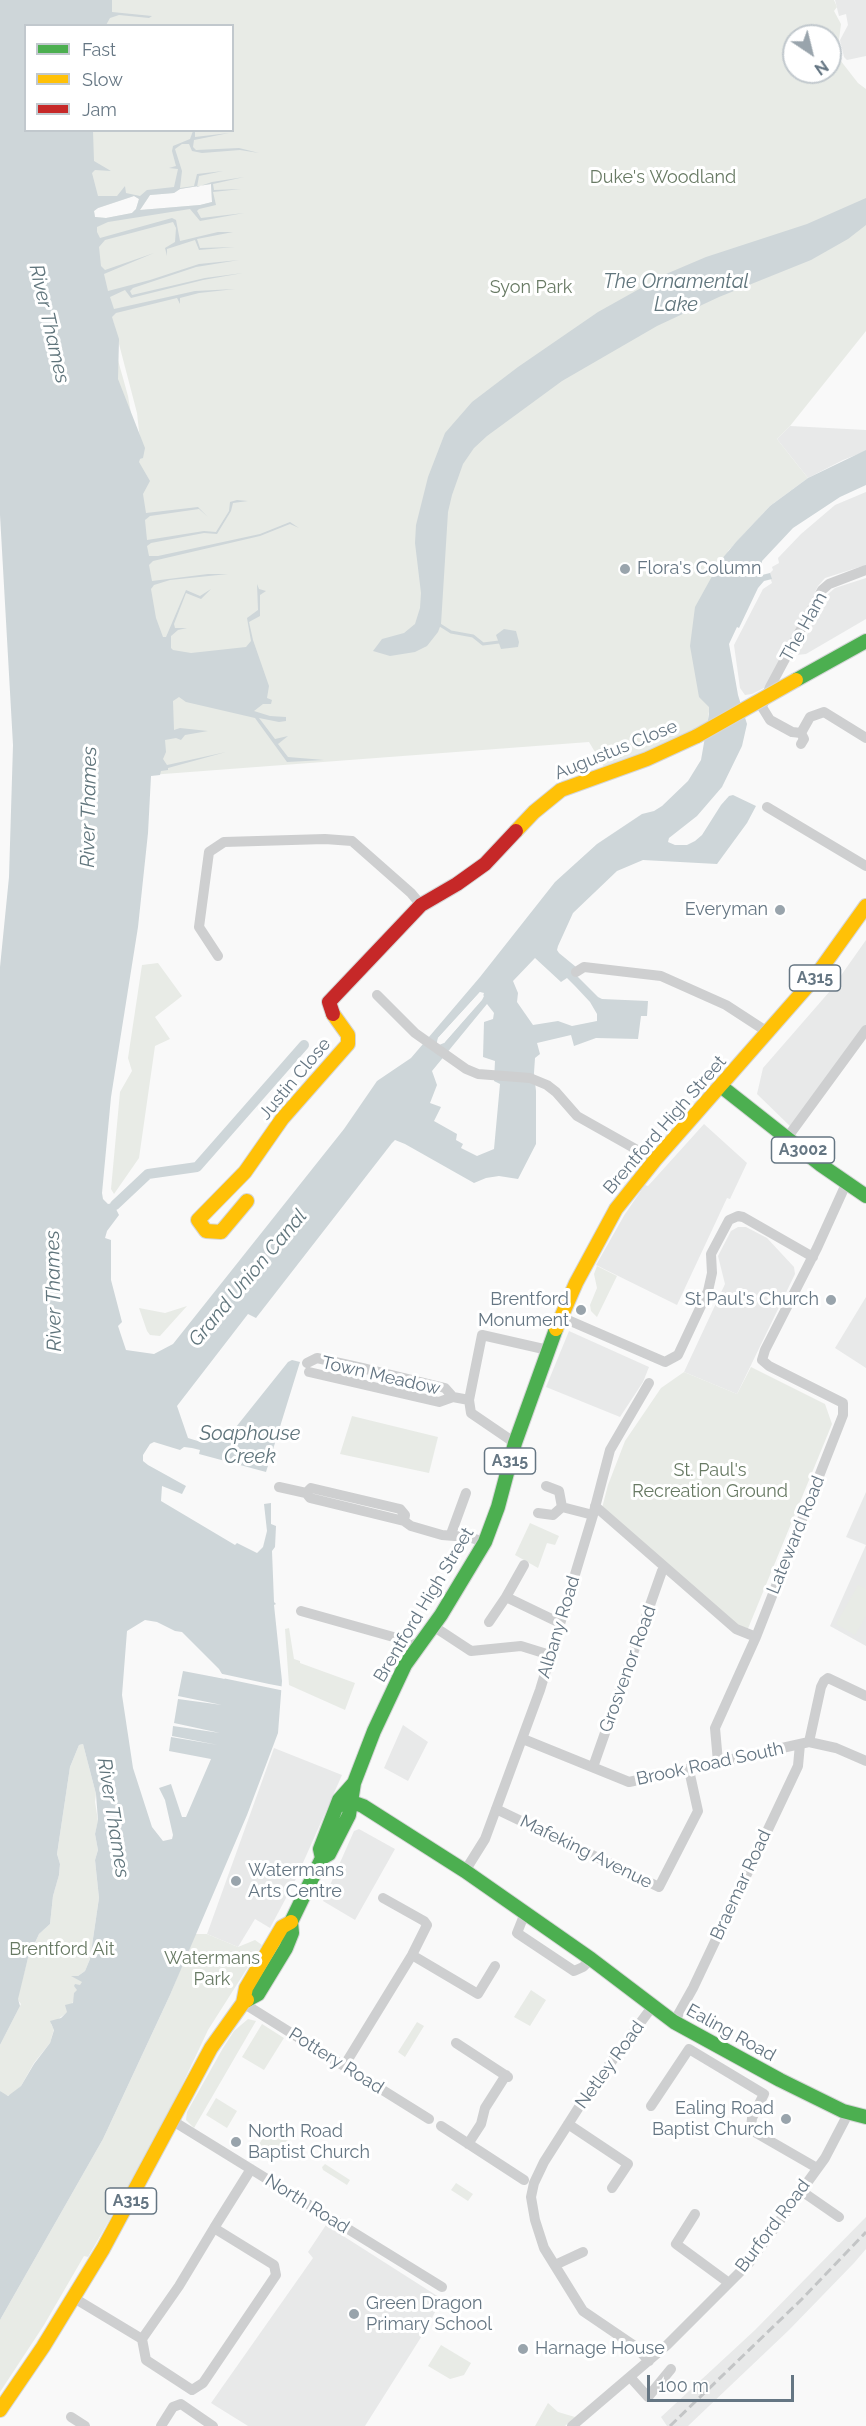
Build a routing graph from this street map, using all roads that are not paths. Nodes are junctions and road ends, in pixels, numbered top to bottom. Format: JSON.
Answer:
{"nodes":[{"id":1,"x":866,"y":570,"type":"edge"},
{"id":2,"x":866,"y":640,"type":"edge"},
{"id":3,"x":866,"y":738,"type":"edge"},
{"id":4,"x":767,"y":807,"type":"dead end"},
{"id":5,"x":866,"y":866,"type":"edge"},
{"id":6,"x":421,"y":905,"type":"junction"},
{"id":7,"x":866,"y":906,"type":"edge"},
{"id":8,"x":218,"y":956,"type":"dead end"},
{"id":9,"x":576,"y":972,"type":"dead end"},
{"id":10,"x":377,"y":995,"type":"dead end"},
{"id":11,"x":866,"y":1030,"type":"edge"},
{"id":12,"x":769,"y":1033,"type":"junction"},
{"id":13,"x":722,"y":1087,"type":"junction"},
{"id":14,"x":787,"y":1138,"type":"junction"},
{"id":15,"x":655,"y":1160,"type":"junction"},
{"id":16,"x":846,"y":1184,"type":"junction"},
{"id":17,"x":866,"y":1196,"type":"edge"},
{"id":18,"x":247,"y":1201,"type":"dead end"},
{"id":19,"x":813,"y":1257,"type":"junction"},
{"id":20,"x":561,"y":1317,"type":"junction"},
{"id":21,"x":548,"y":1350,"type":"junction"},
{"id":22,"x":308,"y":1367,"type":"dead end"},
{"id":23,"x":649,"y":1383,"type":"dead end"},
{"id":24,"x":469,"y":1401,"type":"junction"},
{"id":25,"x":515,"y":1443,"type":"junction"},
{"id":26,"x":546,"y":1486,"type":"dead end"},
{"id":27,"x":279,"y":1487,"type":"dead end"},
{"id":28,"x":466,"y":1493,"type":"dead end"},
{"id":29,"x":562,"y":1506,"type":"junction"},
{"id":30,"x":594,"y":1511,"type":"junction"},
{"id":31,"x":538,"y":1513,"type":"dead end"},
{"id":32,"x":452,"y":1534,"type":"junction"},
{"id":33,"x":485,"y":1542,"type":"junction"},
{"id":34,"x":524,"y":1565,"type":"dead end"},
{"id":35,"x":662,"y":1571,"type":"dead end"},
{"id":36,"x":506,"y":1597,"type":"junction"},
{"id":37,"x":301,"y":1611,"type":"dead end"},
{"id":38,"x":489,"y":1622,"type":"dead end"},
{"id":39,"x":560,"y":1623,"type":"junction"},
{"id":40,"x":433,"y":1626,"type":"junction"},
{"id":41,"x":756,"y":1637,"type":"junction"},
{"id":42,"x":418,"y":1646,"type":"junction"},
{"id":43,"x":550,"y":1655,"type":"junction"},
{"id":44,"x":866,"y":1696,"type":"edge"},
{"id":45,"x":523,"y":1739,"type":"junction"},
{"id":46,"x":805,"y":1743,"type":"junction"},
{"id":47,"x":866,"y":1761,"type":"edge"},
{"id":48,"x":718,"y":1762,"type":"junction"},
{"id":49,"x":593,"y":1767,"type":"junction"},
{"id":50,"x":689,"y":1770,"type":"junction"},
{"id":51,"x":354,"y":1783,"type":"junction"},
{"id":52,"x":352,"y":1802,"type":"junction"},
{"id":53,"x":336,"y":1808,"type":"junction"},
{"id":54,"x":496,"y":1809,"type":"junction"},
{"id":55,"x":322,"y":1858,"type":"junction"},
{"id":56,"x":465,"y":1871,"type":"junction"},
{"id":57,"x":383,"y":1898,"type":"dead end"},
{"id":58,"x":525,"y":1913,"type":"junction"},
{"id":59,"x":412,"y":1955,"type":"junction"},
{"id":60,"x":591,"y":1959,"type":"junction"},
{"id":61,"x":495,"y":1966,"type":"dead end"},
{"id":62,"x":243,"y":2003,"type":"junction"},
{"id":63,"x":652,"y":2007,"type":"junction"},
{"id":64,"x":674,"y":2022,"type":"junction"},
{"id":65,"x":456,"y":2043,"type":"dead end"},
{"id":66,"x":344,"y":2066,"type":"junction"},
{"id":67,"x":651,"y":2106,"type":"dead end"},
{"id":68,"x":849,"y":2112,"type":"junction"},
{"id":69,"x":866,"y":2117,"type":"edge"},
{"id":70,"x":429,"y":2119,"type":"dead end"},
{"id":71,"x":173,"y":2121,"type":"junction"},
{"id":72,"x":568,"y":2124,"type":"junction"},
{"id":73,"x":441,"y":2126,"type":"dead end"},
{"id":74,"x":751,"y":2130,"type":"joint"},
{"id":75,"x":468,"y":2144,"type":"junction"},
{"id":76,"x":817,"y":2168,"type":"junction"},
{"id":77,"x":251,"y":2169,"type":"junction"},
{"id":78,"x":524,"y":2180,"type":"dead end"},
{"id":79,"x":612,"y":2188,"type":"dead end"},
{"id":80,"x":800,"y":2190,"type":"junction"},
{"id":81,"x":695,"y":2214,"type":"dead end"},
{"id":82,"x":838,"y":2217,"type":"dead end"},
{"id":83,"x":214,"y":2228,"type":"junction"},
{"id":84,"x":583,"y":2252,"type":"dead end"},
{"id":85,"x":555,"y":2265,"type":"junction"},
{"id":86,"x":729,"y":2283,"type":"junction"},
{"id":87,"x":442,"y":2287,"type":"dead end"},
{"id":88,"x":74,"y":2298,"type":"junction"},
{"id":89,"x":142,"y":2339,"type":"junction"},
{"id":90,"x":649,"y":2361,"type":"junction"},
{"id":91,"x":671,"y":2369,"type":"dead end"},
{"id":92,"x":630,"y":2377,"type":"junction"},
{"id":93,"x":0,"y":2410,"type":"edge"},
{"id":94,"x":71,"y":2417,"type":"dead end"},
{"id":95,"x":85,"y":2426,"type":"edge"},
{"id":96,"x":161,"y":2426,"type":"edge"},
{"id":97,"x":213,"y":2426,"type":"edge"},
{"id":98,"x":572,"y":2426,"type":"edge"}],
"edges":[{"from":1,"to":3,"type":"street","name":"The Ham"},
{"from":2,"to":6,"type":"main road","name":"Augustus Close","bridge":true},
{"from":4,"to":5,"type":"street"},
{"from":6,"to":8,"type":"street"},
{"from":6,"to":18,"type":"main road","name":"Justin Close"},
{"from":7,"to":12,"type":"main road","name":"Brentford High Street","number":"A315"},
{"from":9,"to":12,"type":"street"},
{"from":10,"to":15,"type":"street"},
{"from":11,"to":14,"type":"street"},
{"from":12,"to":13,"type":"main road","name":"Brentford High Street","number":"A315"},
{"from":13,"to":14,"type":"main road","number":"A3002"},
{"from":13,"to":15,"type":"main road","name":"Brentford High Street","number":"A315"},
{"from":14,"to":16,"type":"main road","number":"A3002"},
{"from":15,"to":20,"type":"main road","name":"Brentford High Street","number":"A315"},
{"from":16,"to":17,"type":"main road","number":"A3002"},
{"from":16,"to":19,"type":"street"},
{"from":19,"to":20,"type":"street"},
{"from":19,"to":41,"type":"street","name":"Lateward Road"},
{"from":20,"to":21,"type":"main road","name":"Brentford High Street","number":"A315"},
{"from":21,"to":24,"type":"street"},
{"from":21,"to":25,"type":"main road","name":"Brentford High Street","number":"A315"},
{"from":22,"to":24,"type":"street","name":"Town Meadow"},
{"from":23,"to":30,"type":"street","name":"Albany Road"},
{"from":24,"to":25,"type":"street"},
{"from":25,"to":33,"type":"main road","name":"Brentford High Street","number":"A315"},
{"from":26,"to":29,"type":"street"},
{"from":27,"to":32,"type":"street"},
{"from":28,"to":32,"type":"street"},
{"from":29,"to":30,"type":"street"},
{"from":29,"to":31,"type":"street"},
{"from":30,"to":39,"type":"street","name":"Albany Road"},
{"from":30,"to":41,"type":"street"},
{"from":32,"to":33,"type":"street"},
{"from":33,"to":40,"type":"main road","name":"Brentford High Street","number":"A315"},
{"from":34,"to":36,"type":"street"},
{"from":35,"to":49,"type":"street","name":"Grosvenor Road"},
{"from":36,"to":38,"type":"street"},
{"from":36,"to":39,"type":"street"},
{"from":37,"to":42,"type":"street"},
{"from":39,"to":43,"type":"street","name":"Albany Road"},
{"from":40,"to":42,"type":"main road","name":"Brentford High Street","number":"A315"},
{"from":40,"to":43,"type":"street"},
{"from":41,"to":48,"type":"street","name":"Lateward Road"},
{"from":42,"to":51,"type":"main road","name":"Brentford High Street","number":"A315"},
{"from":43,"to":45,"type":"street","name":"Albany Road"},
{"from":44,"to":46,"type":"street","name":"Braemar Road"},
{"from":45,"to":49,"type":"street","name":"Brook Road South"},
{"from":45,"to":54,"type":"street","name":"Albany Road"},
{"from":46,"to":47,"type":"street","name":"Brook Road South"},
{"from":46,"to":48,"type":"street","name":"Brook Road South"},
{"from":46,"to":64,"type":"street","name":"Braemar Road"},
{"from":48,"to":50,"type":"street","name":"Brook Road South"},
{"from":49,"to":50,"type":"street","name":"Brook Road South"},
{"from":50,"to":54,"type":"street","name":"Mafeking Avenue"},
{"from":51,"to":52,"type":"main road","name":"Brentford High Street","number":"A315"},
{"from":51,"to":53,"type":"main road","name":"Brentford High Street","number":"A315"},
{"from":52,"to":53,"type":"main road"},
{"from":52,"to":55,"type":"main road","name":"Brentford High Street","number":"A315"},
{"from":52,"to":56,"type":"main road","name":"Ealing Road"},
{"from":53,"to":55,"type":"main road","name":"Brentford High Street","number":"A315"},
{"from":54,"to":56,"type":"street","name":"Albany Road"},
{"from":55,"to":62,"type":"main road","name":"Brentford High Street","number":"A315"},
{"from":56,"to":58,"type":"main road","name":"Ealing Road"},
{"from":57,"to":59,"type":"street"},
{"from":58,"to":60,"type":"main road","name":"Ealing Road"},
{"from":58,"to":60,"type":"street"},
{"from":59,"to":61,"type":"street"},
{"from":59,"to":66,"type":"street"},
{"from":60,"to":63,"type":"main road","name":"Ealing Road"},
{"from":62,"to":66,"type":"street","name":"Pottery Road"},
{"from":62,"to":71,"type":"main road","name":"Brentford High Street","number":"A315"},
{"from":63,"to":64,"type":"main road","name":"Ealing Road"},
{"from":63,"to":72,"type":"street","name":"Netley Road"},
{"from":64,"to":68,"type":"main road","name":"Ealing Road"},
{"from":65,"to":75,"type":"street"},
{"from":66,"to":70,"type":"street","name":"Pottery Road"},
{"from":67,"to":74,"type":"street","name":"Ealing Road"},
{"from":68,"to":69,"type":"main road","name":"Ealing Road"},
{"from":68,"to":76,"type":"street","name":"Burford Road"},
{"from":71,"to":77,"type":"street","name":"North Road"},
{"from":71,"to":88,"type":"main road","name":"Brentford High Street","number":"A315"},
{"from":72,"to":79,"type":"street","name":"Netley Road"},
{"from":72,"to":85,"type":"street","name":"Netley Road"},
{"from":73,"to":75,"type":"street"},
{"from":74,"to":76,"type":"street","name":"Burford Road"},
{"from":75,"to":78,"type":"street"},
{"from":76,"to":80,"type":"street","name":"Burford Road"},
{"from":77,"to":83,"type":"street"},
{"from":77,"to":87,"type":"street","name":"North Road"},
{"from":80,"to":82,"type":"street"},
{"from":80,"to":86,"type":"street","name":"Burford Road"},
{"from":81,"to":86,"type":"street","name":"Burford Road"},
{"from":83,"to":89,"type":"street"},
{"from":83,"to":89,"type":"street"},
{"from":84,"to":85,"type":"street"},
{"from":85,"to":90,"type":"street"},
{"from":86,"to":90,"type":"street","name":"Burford Road"},
{"from":88,"to":89,"type":"street"},
{"from":88,"to":93,"type":"main road","name":"Brentford High Street","number":"A315"},
{"from":90,"to":92,"type":"street","name":"Burford Road"},
{"from":91,"to":92,"type":"street"},
{"from":92,"to":98,"type":"street","name":"Burford Road"},
{"from":94,"to":95,"type":"street"},
{"from":96,"to":97,"type":"street"}]}
